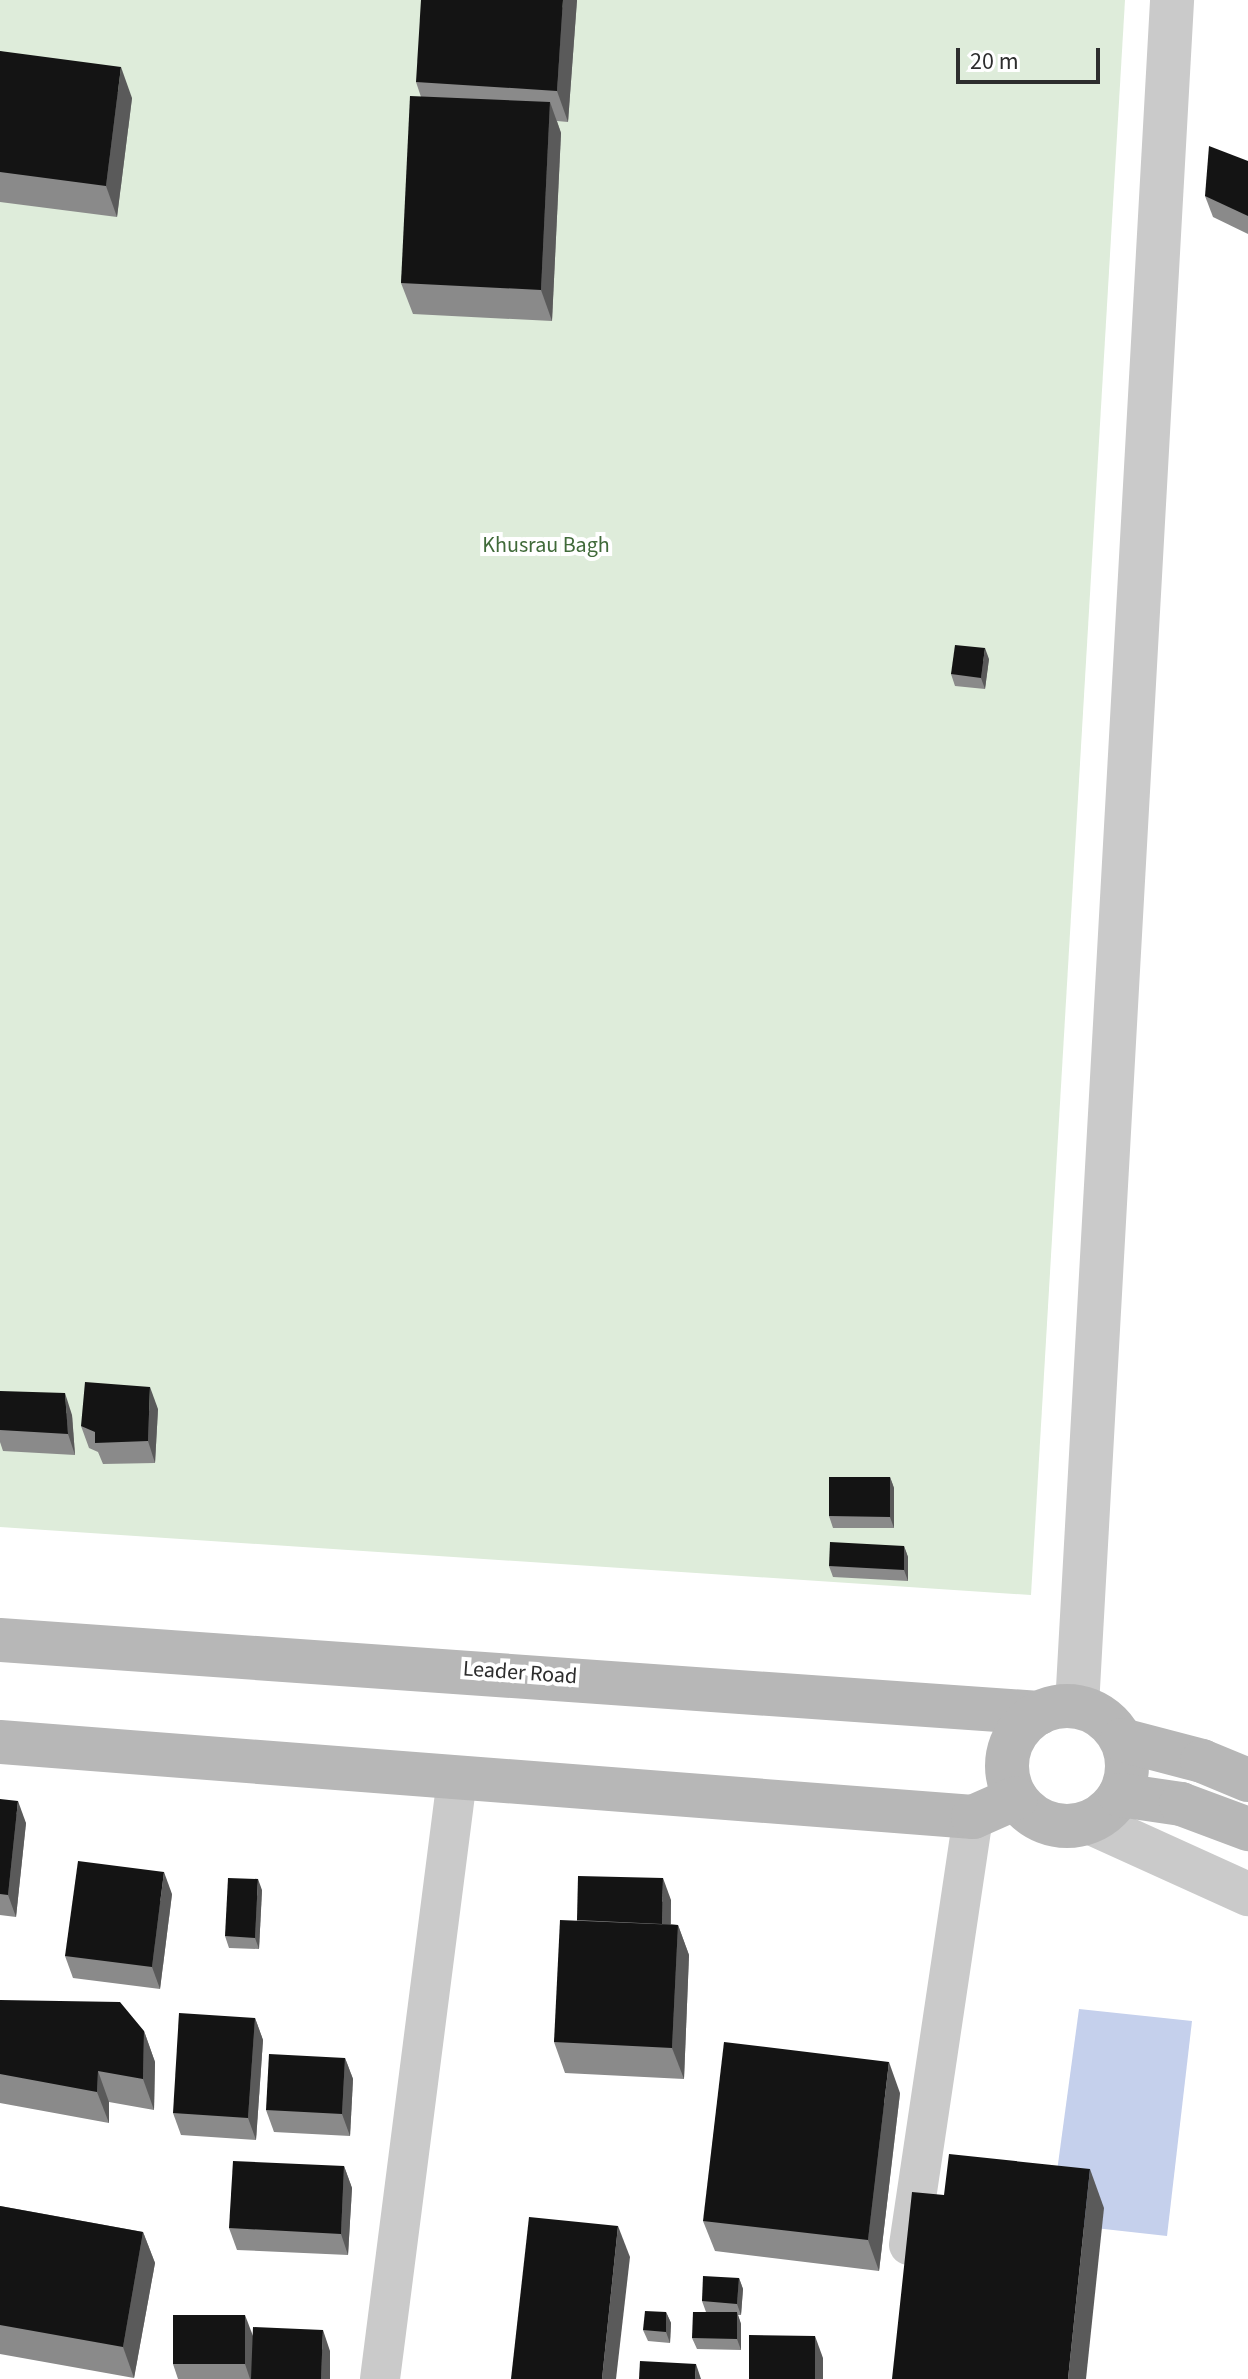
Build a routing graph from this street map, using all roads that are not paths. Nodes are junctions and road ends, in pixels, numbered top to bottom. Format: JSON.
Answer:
{"nodes":[{"id":1,"x":1172,"y":0,"type":"edge"},
{"id":2,"x":0,"y":1640,"type":"edge"},
{"id":3,"x":1058,"y":1709,"type":"junction"},
{"id":4,"x":1122,"y":1740,"type":"junction"},
{"id":5,"x":0,"y":1742,"type":"edge"},
{"id":6,"x":1248,"y":1760,"type":"edge"},
{"id":7,"x":1202,"y":1761,"type":"junction"},
{"id":8,"x":457,"y":1779,"type":"junction"},
{"id":9,"x":1248,"y":1780,"type":"edge"},
{"id":10,"x":1016,"y":1798,"type":"junction"},
{"id":11,"x":1105,"y":1809,"type":"junction"},
{"id":12,"x":973,"y":1817,"type":"junction"},
{"id":13,"x":1248,"y":1829,"type":"edge"},
{"id":14,"x":1248,"y":1894,"type":"edge"},
{"id":15,"x":904,"y":2287,"type":"edge"},
{"id":16,"x":380,"y":2379,"type":"edge"}],
"edges":[{"from":1,"to":3,"type":"street"},
{"from":2,"to":3,"type":"main road","name":"Leader Road"},
{"from":3,"to":4,"type":"main road"},
{"from":3,"to":10,"type":"main road"},
{"from":4,"to":7,"type":"main road"},
{"from":4,"to":11,"type":"main road"},
{"from":5,"to":8,"type":"main road"},
{"from":6,"to":7,"type":"street"},
{"from":7,"to":9,"type":"main road"},
{"from":8,"to":12,"type":"main road"},
{"from":8,"to":16,"type":"street"},
{"from":10,"to":11,"type":"main road"},
{"from":10,"to":12,"type":"main road"},
{"from":11,"to":13,"type":"main road"},
{"from":11,"to":14,"type":"street"},
{"from":12,"to":15,"type":"street"}]}
